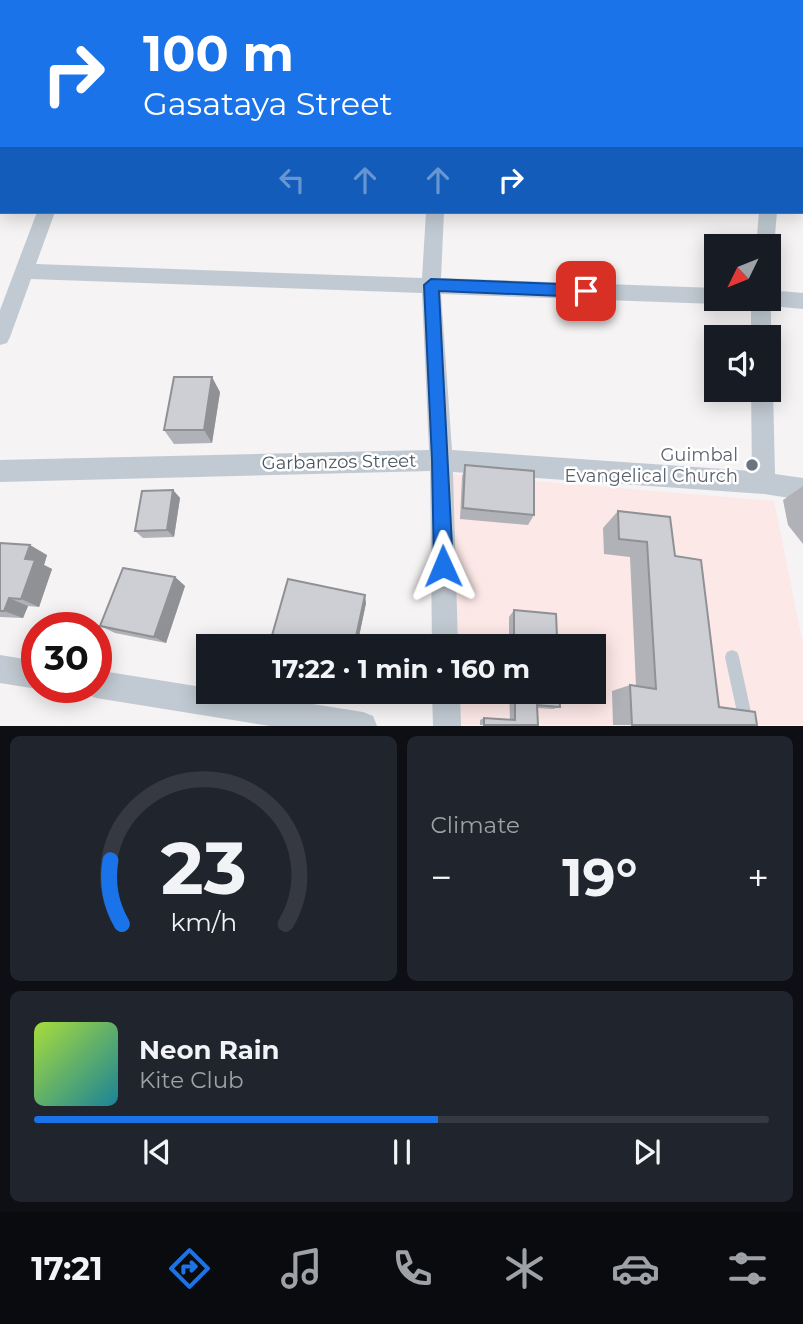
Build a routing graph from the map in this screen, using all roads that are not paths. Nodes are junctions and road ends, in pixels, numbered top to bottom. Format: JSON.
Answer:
{"nodes":[{"id":1,"x":45,"y":214,"type":"edge"},
{"id":2,"x":435,"y":214,"type":"edge"},
{"id":3,"x":768,"y":214,"type":"edge"},
{"id":4,"x":766,"y":234,"type":"edge"},
{"id":5,"x":24,"y":271,"type":"junction"},
{"id":6,"x":431,"y":285,"type":"junction"},
{"id":7,"x":704,"y":296,"type":"edge"},
{"id":8,"x":781,"y":299,"type":"edge"},
{"id":9,"x":803,"y":301,"type":"edge"},
{"id":10,"x":0,"y":337,"type":"edge"},
{"id":11,"x":762,"y":402,"type":"edge"},
{"id":12,"x":441,"y":460,"type":"junction"},
{"id":13,"x":0,"y":471,"type":"edge"},
{"id":14,"x":764,"y":483,"type":"junction"},
{"id":15,"x":803,"y":489,"type":"edge"},
{"id":16,"x":445,"y":634,"type":"edge"},
{"id":17,"x":732,"y":657,"type":"dead end"},
{"id":18,"x":0,"y":669,"type":"edge"},
{"id":19,"x":21,"y":672,"type":"edge"},
{"id":20,"x":112,"y":687,"type":"edge"},
{"id":21,"x":446,"y":704,"type":"edge"},
{"id":22,"x":363,"y":726,"type":"edge"},
{"id":23,"x":447,"y":726,"type":"edge"},
{"id":24,"x":747,"y":726,"type":"edge"}],
"edges":[{"from":1,"to":5,"type":"street"},
{"from":2,"to":6,"type":"street"},
{"from":3,"to":4,"type":"street"},
{"from":5,"to":6,"type":"street"},
{"from":5,"to":10,"type":"street"},
{"from":6,"to":7,"type":"street"},
{"from":6,"to":12,"type":"street"},
{"from":8,"to":9,"type":"street"},
{"from":11,"to":14,"type":"street"},
{"from":12,"to":13,"type":"street","name":"Garbanzos Street"},
{"from":12,"to":14,"type":"street","name":"Garbanzos Street"},
{"from":12,"to":16,"type":"street"},
{"from":14,"to":15,"type":"street","name":"Garbanzos Street"},
{"from":17,"to":24,"type":"lane"},
{"from":18,"to":19,"type":"street"},
{"from":20,"to":22,"type":"street"},
{"from":21,"to":23,"type":"street"}]}
